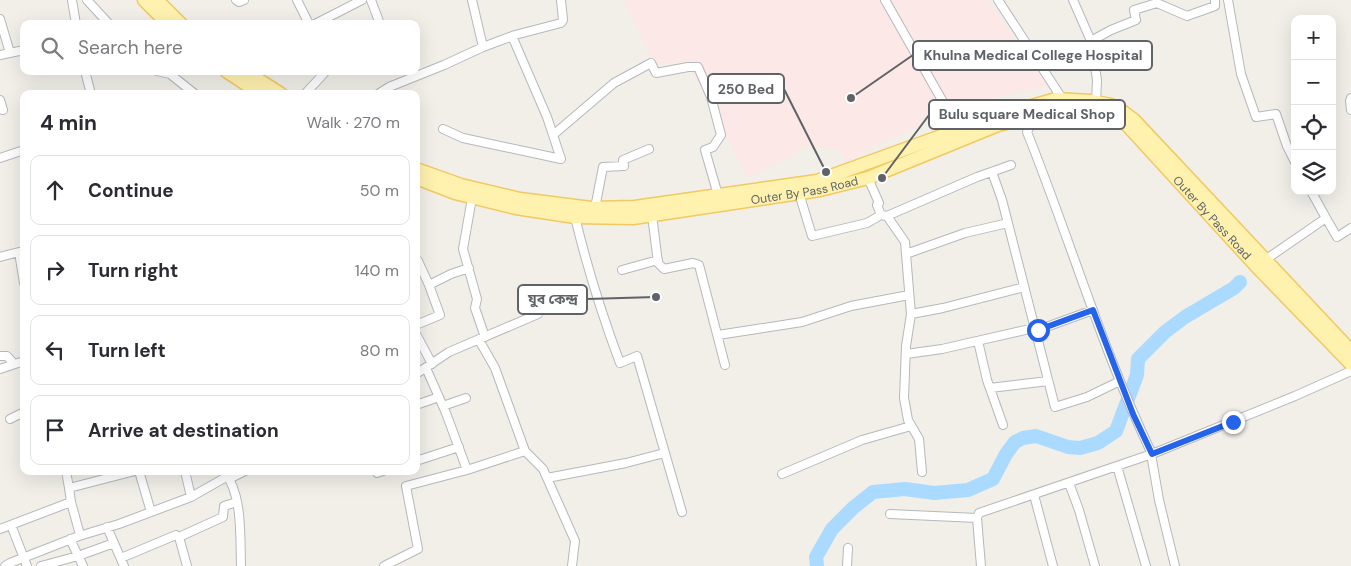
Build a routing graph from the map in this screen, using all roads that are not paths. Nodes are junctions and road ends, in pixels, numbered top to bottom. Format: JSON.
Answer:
{"nodes":[{"id":1,"x":72,"y":0,"type":"edge"},
{"id":2,"x":87,"y":0,"type":"edge"},
{"id":3,"x":144,"y":0,"type":"edge"},
{"id":4,"x":157,"y":0,"type":"edge"},
{"id":5,"x":236,"y":0,"type":"edge"},
{"id":6,"x":244,"y":0,"type":"edge"},
{"id":7,"x":297,"y":0,"type":"edge"},
{"id":8,"x":362,"y":0,"type":"edge"},
{"id":9,"x":371,"y":0,"type":"edge"},
{"id":10,"x":472,"y":0,"type":"edge"},
{"id":11,"x":561,"y":0,"type":"edge"},
{"id":12,"x":885,"y":0,"type":"edge"},
{"id":13,"x":998,"y":0,"type":"edge"},
{"id":14,"x":1073,"y":0,"type":"edge"},
{"id":15,"x":1215,"y":0,"type":"edge"},
{"id":16,"x":1228,"y":0,"type":"edge"},
{"id":17,"x":0,"y":19,"type":"edge"},
{"id":18,"x":75,"y":20,"type":"edge"},
{"id":19,"x":105,"y":20,"type":"edge"},
{"id":20,"x":164,"y":20,"type":"edge"},
{"id":21,"x":177,"y":20,"type":"edge"},
{"id":22,"x":307,"y":20,"type":"edge"},
{"id":23,"x":323,"y":20,"type":"edge"},
{"id":24,"x":378,"y":20,"type":"edge"},
{"id":25,"x":512,"y":36,"type":"junction"},
{"id":26,"x":1091,"y":41,"type":"junction"},
{"id":27,"x":483,"y":47,"type":"junction"},
{"id":28,"x":20,"y":51,"type":"edge"},
{"id":29,"x":10,"y":53,"type":"junction"},
{"id":30,"x":0,"y":55,"type":"edge"},
{"id":31,"x":86,"y":75,"type":"edge"},
{"id":32,"x":171,"y":75,"type":"edge"},
{"id":33,"x":232,"y":75,"type":"edge"},
{"id":34,"x":252,"y":75,"type":"edge"},
{"id":35,"x":322,"y":75,"type":"edge"},
{"id":36,"x":419,"y":75,"type":"edge"},
{"id":37,"x":420,"y":75,"type":"edge"},
{"id":38,"x":89,"y":90,"type":"edge"},
{"id":39,"x":190,"y":90,"type":"edge"},
{"id":40,"x":255,"y":90,"type":"edge"},
{"id":41,"x":275,"y":90,"type":"edge"},
{"id":42,"x":309,"y":90,"type":"edge"},
{"id":43,"x":384,"y":90,"type":"edge"},
{"id":44,"x":1351,"y":98,"type":"edge"},
{"id":45,"x":0,"y":100,"type":"edge"},
{"id":46,"x":1063,"y":100,"type":"junction"},
{"id":47,"x":1096,"y":102,"type":"junction"},
{"id":48,"x":3,"y":110,"type":"dead end"},
{"id":49,"x":1351,"y":110,"type":"edge"},
{"id":50,"x":1036,"y":115,"type":"junction"},
{"id":51,"x":443,"y":129,"type":"dead end"},
{"id":52,"x":959,"y":130,"type":"junction"},
{"id":53,"x":553,"y":135,"type":"junction"},
{"id":54,"x":649,"y":150,"type":"dead end"},
{"id":55,"x":20,"y":151,"type":"edge"},
{"id":56,"x":1291,"y":154,"type":"edge"},
{"id":57,"x":0,"y":158,"type":"edge"},
{"id":58,"x":1011,"y":165,"type":"dead end"},
{"id":59,"x":420,"y":170,"type":"edge"},
{"id":60,"x":992,"y":172,"type":"junction"},
{"id":61,"x":868,"y":178,"type":"junction"},
{"id":62,"x":420,"y":179,"type":"edge"},
{"id":63,"x":799,"y":194,"type":"junction"},
{"id":64,"x":1312,"y":195,"type":"edge"},
{"id":65,"x":718,"y":196,"type":"junction"},
{"id":66,"x":472,"y":198,"type":"junction"},
{"id":67,"x":594,"y":208,"type":"junction"},
{"id":68,"x":652,"y":215,"type":"junction"},
{"id":69,"x":884,"y":215,"type":"junction"},
{"id":70,"x":574,"y":217,"type":"junction"},
{"id":71,"x":1326,"y":218,"type":"junction"},
{"id":72,"x":1008,"y":223,"type":"junction"},
{"id":73,"x":1351,"y":228,"type":"edge"},
{"id":74,"x":906,"y":254,"type":"junction"},
{"id":75,"x":0,"y":257,"type":"edge"},
{"id":76,"x":20,"y":258,"type":"edge"},
{"id":77,"x":658,"y":260,"type":"junction"},
{"id":78,"x":1265,"y":260,"type":"junction"},
{"id":79,"x":420,"y":263,"type":"edge"},
{"id":80,"x":469,"y":268,"type":"junction"},
{"id":81,"x":622,"y":270,"type":"dead end"},
{"id":82,"x":429,"y":285,"type":"junction"},
{"id":83,"x":1024,"y":287,"type":"junction"},
{"id":84,"x":909,"y":295,"type":"junction"},
{"id":85,"x":1093,"y":310,"type":"junction"},
{"id":86,"x":538,"y":314,"type":"dead end"},
{"id":87,"x":911,"y":314,"type":"junction"},
{"id":88,"x":420,"y":323,"type":"edge"},
{"id":89,"x":1034,"y":328,"type":"junction"},
{"id":90,"x":718,"y":336,"type":"junction"},
{"id":91,"x":482,"y":338,"type":"junction"},
{"id":92,"x":978,"y":340,"type":"junction"},
{"id":93,"x":420,"y":344,"type":"edge"},
{"id":94,"x":1351,"y":351,"type":"edge"},
{"id":95,"x":906,"y":354,"type":"junction"},
{"id":96,"x":0,"y":356,"type":"edge"},
{"id":97,"x":20,"y":362,"type":"edge"},
{"id":98,"x":14,"y":364,"type":"junction"},
{"id":99,"x":1351,"y":364,"type":"edge"},
{"id":100,"x":726,"y":365,"type":"dead end"},
{"id":101,"x":429,"y":366,"type":"junction"},
{"id":102,"x":0,"y":370,"type":"edge"},
{"id":103,"x":1351,"y":371,"type":"edge"},
{"id":104,"x":420,"y":372,"type":"edge"},
{"id":105,"x":1120,"y":381,"type":"junction"},
{"id":106,"x":1048,"y":382,"type":"junction"},
{"id":107,"x":990,"y":388,"type":"junction"},
{"id":108,"x":439,"y":397,"type":"junction"},
{"id":109,"x":466,"y":398,"type":"dead end"},
{"id":110,"x":420,"y":404,"type":"edge"},
{"id":111,"x":443,"y":406,"type":"junction"},
{"id":112,"x":20,"y":414,"type":"edge"},
{"id":113,"x":10,"y":419,"type":"dead end"},
{"id":114,"x":1002,"y":425,"type":"dead end"},
{"id":115,"x":911,"y":426,"type":"junction"},
{"id":116,"x":459,"y":447,"type":"junction"},
{"id":117,"x":525,"y":451,"type":"junction"},
{"id":118,"x":664,"y":452,"type":"junction"},
{"id":119,"x":1151,"y":454,"type":"junction"},
{"id":120,"x":420,"y":459,"type":"edge"},
{"id":121,"x":1117,"y":466,"type":"junction"},
{"id":122,"x":467,"y":470,"type":"junction"},
{"id":123,"x":922,"y":472,"type":"dead end"},
{"id":124,"x":782,"y":474,"type":"dead end"},
{"id":125,"x":67,"y":475,"type":"edge"},
{"id":126,"x":119,"y":475,"type":"edge"},
{"id":127,"x":140,"y":475,"type":"edge"},
{"id":128,"x":186,"y":475,"type":"edge"},
{"id":129,"x":227,"y":475,"type":"edge"},
{"id":130,"x":547,"y":478,"type":"junction"},
{"id":131,"x":1069,"y":483,"type":"junction"},
{"id":132,"x":69,"y":488,"type":"junction"},
{"id":133,"x":1034,"y":495,"type":"junction"},
{"id":134,"x":191,"y":497,"type":"junction"},
{"id":135,"x":71,"y":502,"type":"junction"},
{"id":136,"x":237,"y":502,"type":"junction"},
{"id":137,"x":151,"y":512,"type":"junction"},
{"id":138,"x":682,"y":512,"type":"dead end"},
{"id":139,"x":890,"y":514,"type":"dead end"},
{"id":140,"x":977,"y":518,"type":"junction"},
{"id":141,"x":11,"y":525,"type":"junction"},
{"id":142,"x":107,"y":527,"type":"junction"},
{"id":143,"x":0,"y":529,"type":"edge"},
{"id":144,"x":80,"y":536,"type":"junction"},
{"id":145,"x":179,"y":537,"type":"junction"},
{"id":146,"x":70,"y":539,"type":"junction"},
{"id":147,"x":114,"y":543,"type":"junction"},
{"id":148,"x":848,"y":548,"type":"dead end"},
{"id":149,"x":78,"y":556,"type":"junction"},
{"id":150,"x":23,"y":557,"type":"junction"},
{"id":151,"x":0,"y":558,"type":"edge"},
{"id":152,"x":122,"y":562,"type":"edge"},
{"id":153,"x":7,"y":565,"type":"edge"},
{"id":154,"x":27,"y":566,"type":"edge"},
{"id":155,"x":41,"y":566,"type":"edge"},
{"id":156,"x":83,"y":566,"type":"edge"},
{"id":157,"x":114,"y":566,"type":"edge"},
{"id":158,"x":187,"y":566,"type":"edge"},
{"id":159,"x":241,"y":566,"type":"edge"},
{"id":160,"x":384,"y":566,"type":"edge"},
{"id":161,"x":572,"y":566,"type":"edge"},
{"id":162,"x":847,"y":566,"type":"edge"},
{"id":163,"x":981,"y":566,"type":"edge"},
{"id":164,"x":1053,"y":566,"type":"edge"},
{"id":165,"x":1095,"y":566,"type":"edge"},
{"id":166,"x":1146,"y":566,"type":"edge"},
{"id":167,"x":1175,"y":566,"type":"edge"}],
"edges":[{"from":1,"to":18,"type":"street"},
{"from":2,"to":19,"type":"street"},
{"from":3,"to":20,"type":"main road"},
{"from":4,"to":21,"type":"main road"},
{"from":5,"to":6,"type":"street"},
{"from":7,"to":22,"type":"street"},
{"from":8,"to":23,"type":"street"},
{"from":9,"to":24,"type":"street"},
{"from":10,"to":27,"type":"street"},
{"from":11,"to":25,"type":"street"},
{"from":12,"to":52,"type":"street"},
{"from":13,"to":46,"type":"street"},
{"from":14,"to":26,"type":"street"},
{"from":15,"to":26,"type":"street"},
{"from":16,"to":56,"type":"street"},
{"from":17,"to":29,"type":"street"},
{"from":25,"to":27,"type":"street"},
{"from":25,"to":53,"type":"street"},
{"from":26,"to":47,"type":"street"},
{"from":27,"to":37,"type":"street"},
{"from":28,"to":29,"type":"street"},
{"from":29,"to":30,"type":"street"},
{"from":31,"to":38,"type":"street"},
{"from":32,"to":39,"type":"street"},
{"from":33,"to":40,"type":"main road"},
{"from":34,"to":41,"type":"main road"},
{"from":35,"to":42,"type":"street"},
{"from":36,"to":43,"type":"street"},
{"from":44,"to":49,"type":"street"},
{"from":45,"to":48,"type":"street"},
{"from":46,"to":47,"type":"main road","name":"Outer By Pass Road"},
{"from":46,"to":52,"type":"main road","name":"Outer By Pass Road"},
{"from":47,"to":78,"type":"main road","name":"Outer By Pass Road"},
{"from":50,"to":61,"type":"main road","name":"Outer By Pass Road"},
{"from":50,"to":85,"type":"street"},
{"from":50,"to":99,"type":"main road","name":"Outer By Pass Road"},
{"from":51,"to":53,"type":"street"},
{"from":52,"to":65,"type":"main road","name":"Outer By Pass Road"},
{"from":53,"to":65,"type":"street"},
{"from":54,"to":67,"type":"street"},
{"from":55,"to":57,"type":"street"},
{"from":58,"to":60,"type":"street"},
{"from":59,"to":67,"type":"main road","name":"Outer By Pass Road"},
{"from":60,"to":69,"type":"street"},
{"from":60,"to":72,"type":"street"},
{"from":61,"to":63,"type":"main road","name":"Outer By Pass Road"},
{"from":61,"to":69,"type":"street"},
{"from":62,"to":66,"type":"main road","name":"Outer By Pass Road"},
{"from":63,"to":68,"type":"main road","name":"Outer By Pass Road"},
{"from":63,"to":69,"type":"street"},
{"from":64,"to":71,"type":"street"},
{"from":65,"to":67,"type":"main road","name":"Outer By Pass Road"},
{"from":66,"to":70,"type":"main road","name":"Outer By Pass Road"},
{"from":66,"to":80,"type":"street"},
{"from":68,"to":70,"type":"main road","name":"Outer By Pass Road"},
{"from":68,"to":77,"type":"street"},
{"from":69,"to":74,"type":"street"},
{"from":70,"to":118,"type":"street"},
{"from":71,"to":73,"type":"street"},
{"from":71,"to":78,"type":"street"},
{"from":72,"to":74,"type":"street"},
{"from":72,"to":83,"type":"street"},
{"from":74,"to":84,"type":"street"},
{"from":75,"to":76,"type":"street"},
{"from":77,"to":81,"type":"street"},
{"from":77,"to":90,"type":"street"},
{"from":78,"to":94,"type":"main road","name":"Outer By Pass Road"},
{"from":79,"to":82,"type":"street"},
{"from":80,"to":82,"type":"street"},
{"from":80,"to":91,"type":"street"},
{"from":82,"to":88,"type":"street"},
{"from":83,"to":87,"type":"street"},
{"from":83,"to":89,"type":"street"},
{"from":84,"to":87,"type":"street"},
{"from":84,"to":90,"type":"street"},
{"from":85,"to":89,"type":"street"},
{"from":85,"to":105,"type":"street"},
{"from":86,"to":91,"type":"street"},
{"from":87,"to":95,"type":"street"},
{"from":89,"to":92,"type":"street"},
{"from":89,"to":106,"type":"street"},
{"from":90,"to":100,"type":"street"},
{"from":91,"to":101,"type":"street"},
{"from":91,"to":117,"type":"street"},
{"from":92,"to":95,"type":"street"},
{"from":92,"to":107,"type":"street"},
{"from":93,"to":101,"type":"street"},
{"from":95,"to":115,"type":"street"},
{"from":96,"to":98,"type":"street"},
{"from":97,"to":98,"type":"street"},
{"from":98,"to":102,"type":"street"},
{"from":101,"to":104,"type":"street"},
{"from":101,"to":108,"type":"street"},
{"from":103,"to":119,"type":"street"},
{"from":105,"to":106,"type":"street"},
{"from":105,"to":119,"type":"street"},
{"from":106,"to":107,"type":"street"},
{"from":107,"to":114,"type":"street"},
{"from":108,"to":110,"type":"street"},
{"from":108,"to":111,"type":"street"},
{"from":109,"to":111,"type":"street"},
{"from":111,"to":116,"type":"street"},
{"from":112,"to":113,"type":"street"},
{"from":115,"to":123,"type":"street"},
{"from":115,"to":124,"type":"street"},
{"from":116,"to":120,"type":"street"},
{"from":116,"to":122,"type":"street"},
{"from":117,"to":122,"type":"street"},
{"from":117,"to":130,"type":"street"},
{"from":118,"to":130,"type":"street"},
{"from":118,"to":138,"type":"street"},
{"from":119,"to":121,"type":"street"},
{"from":119,"to":167,"type":"street"},
{"from":121,"to":131,"type":"street"},
{"from":121,"to":166,"type":"street"},
{"from":122,"to":160,"type":"street"},
{"from":125,"to":132,"type":"street"},
{"from":126,"to":132,"type":"street"},
{"from":127,"to":137,"type":"street"},
{"from":128,"to":134,"type":"street"},
{"from":129,"to":134,"type":"street"},
{"from":129,"to":136,"type":"street"},
{"from":130,"to":161,"type":"street"},
{"from":131,"to":133,"type":"street"},
{"from":131,"to":165,"type":"street"},
{"from":132,"to":135,"type":"street"},
{"from":133,"to":140,"type":"street"},
{"from":133,"to":164,"type":"street"},
{"from":134,"to":137,"type":"street"},
{"from":135,"to":141,"type":"street"},
{"from":135,"to":144,"type":"street"},
{"from":136,"to":145,"type":"street"},
{"from":136,"to":159,"type":"street"},
{"from":137,"to":142,"type":"street"},
{"from":139,"to":140,"type":"street"},
{"from":140,"to":163,"type":"street"},
{"from":141,"to":143,"type":"street"},
{"from":141,"to":150,"type":"street"},
{"from":142,"to":144,"type":"street"},
{"from":142,"to":147,"type":"street"},
{"from":144,"to":146,"type":"street"},
{"from":145,"to":152,"type":"street"},
{"from":145,"to":158,"type":"street"},
{"from":146,"to":149,"type":"street"},
{"from":146,"to":150,"type":"street"},
{"from":147,"to":149,"type":"street"},
{"from":147,"to":152,"type":"street"},
{"from":148,"to":162,"type":"street"},
{"from":149,"to":155,"type":"street"},
{"from":149,"to":156,"type":"street"},
{"from":150,"to":153,"type":"street"},
{"from":150,"to":154,"type":"street"},
{"from":151,"to":153,"type":"street"},
{"from":152,"to":157,"type":"street"}]}
